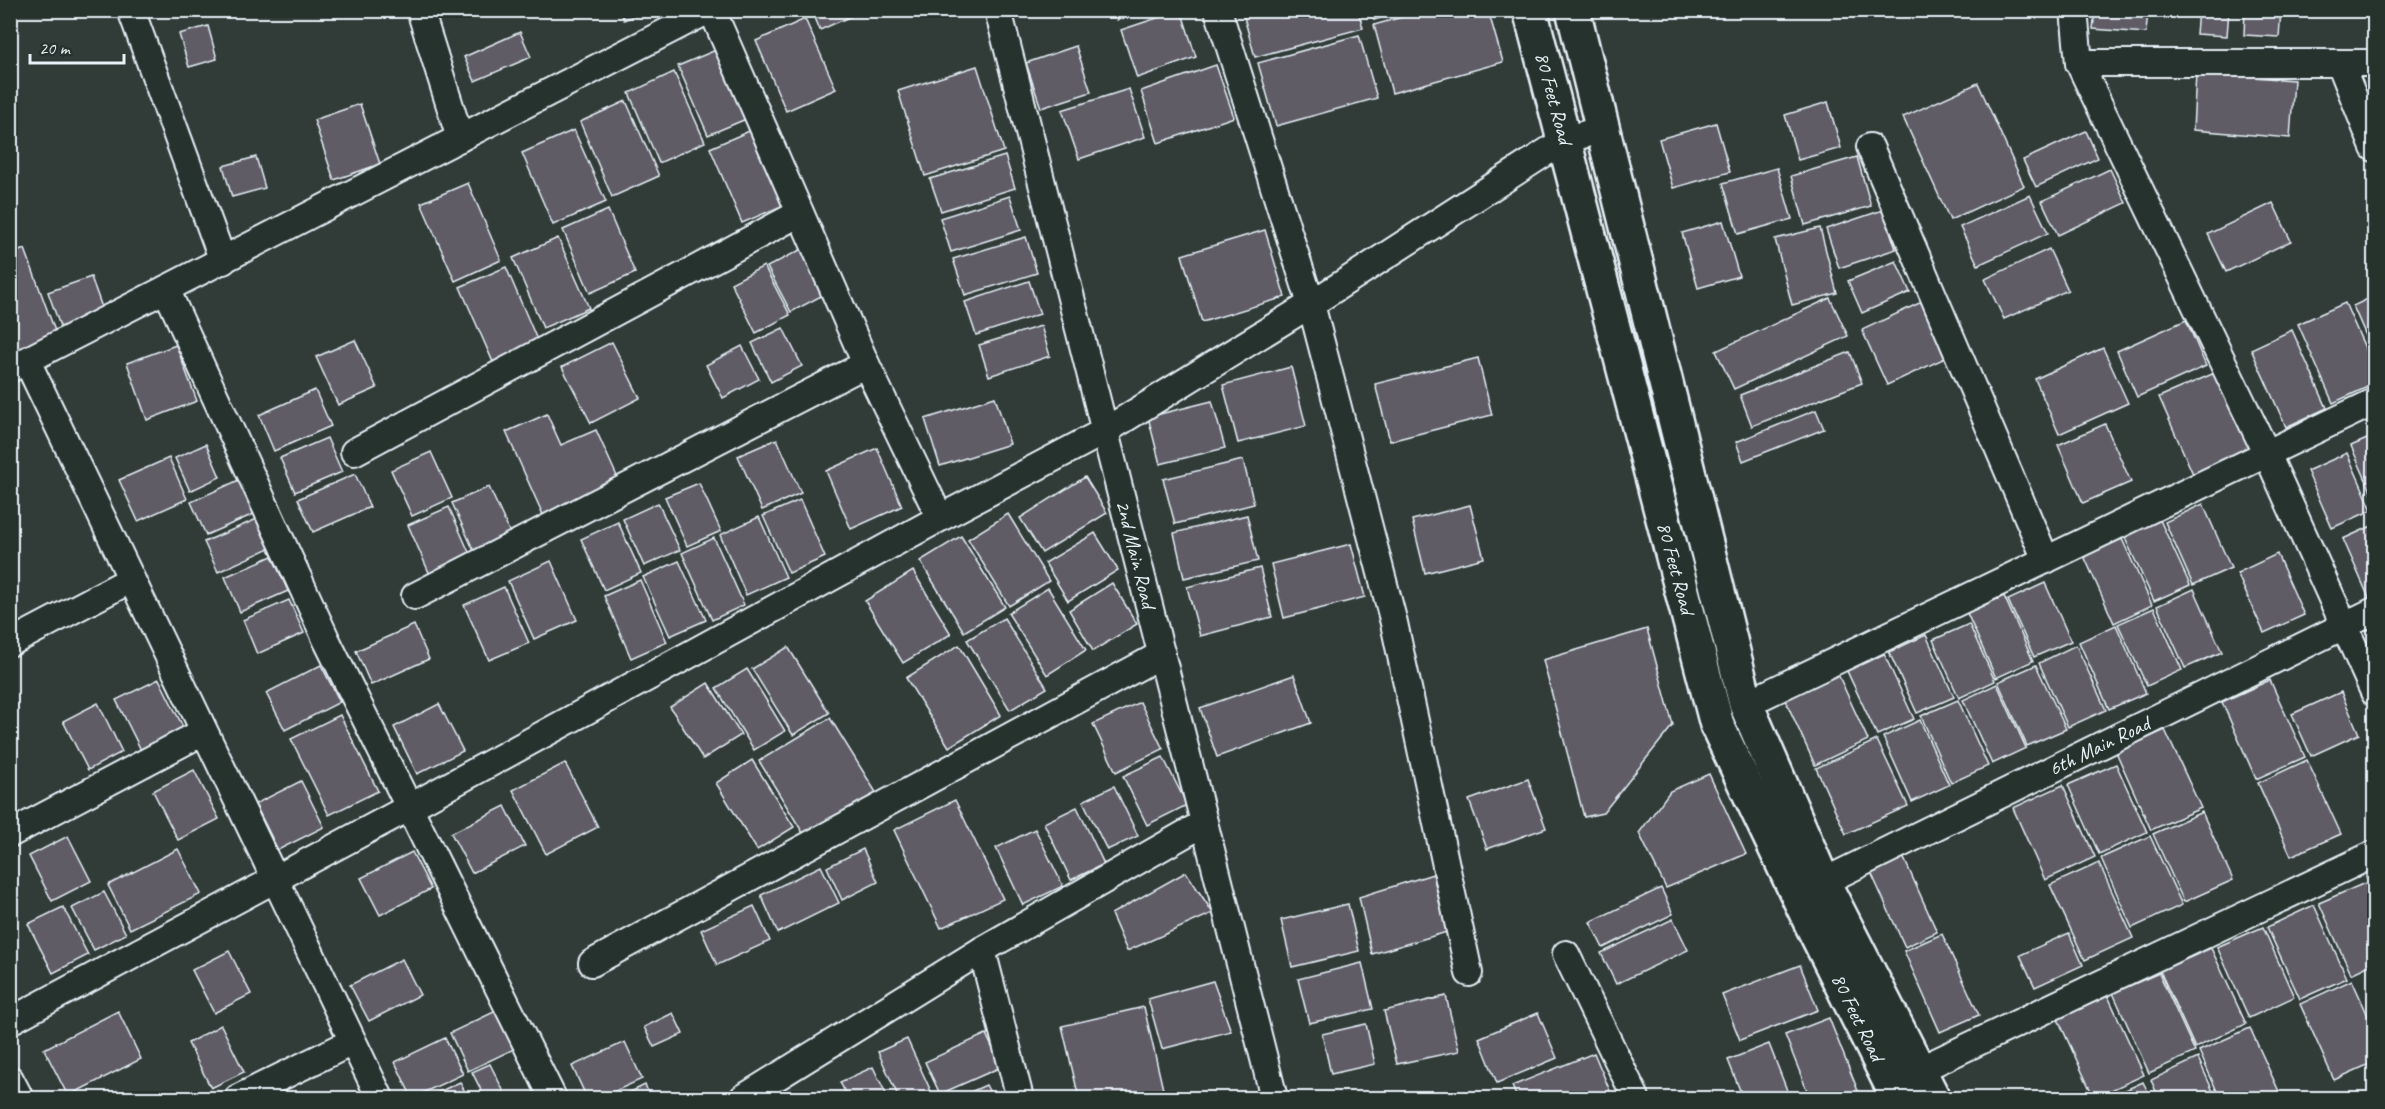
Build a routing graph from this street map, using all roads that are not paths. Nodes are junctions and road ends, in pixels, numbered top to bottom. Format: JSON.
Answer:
{"nodes":[{"id":1,"x":131,"y":10,"type":"edge"},
{"id":2,"x":420,"y":10,"type":"edge"},
{"id":3,"x":711,"y":10,"type":"edge"},
{"id":4,"x":998,"y":10,"type":"edge"},
{"id":5,"x":1218,"y":10,"type":"edge"},
{"id":6,"x":1530,"y":10,"type":"edge"},
{"id":7,"x":1573,"y":10,"type":"edge"},
{"id":8,"x":2073,"y":10,"type":"edge"},
{"id":9,"x":2079,"y":63,"type":"junction"},
{"id":10,"x":2340,"y":63,"type":"junction"},
{"id":11,"x":2374,"y":63,"type":"edge"},
{"id":12,"x":1603,"y":129,"type":"junction"},
{"id":13,"x":460,"y":138,"type":"junction"},
{"id":14,"x":1565,"y":140,"type":"junction"},
{"id":15,"x":1870,"y":147,"type":"dead end"},
{"id":16,"x":2374,"y":148,"type":"edge"},
{"id":17,"x":800,"y":213,"type":"junction"},
{"id":18,"x":223,"y":261,"type":"junction"},
{"id":19,"x":166,"y":289,"type":"junction"},
{"id":20,"x":1311,"y":304,"type":"junction"},
{"id":21,"x":866,"y":364,"type":"junction"},
{"id":22,"x":19,"y":365,"type":"edge"},
{"id":23,"x":2374,"y":402,"type":"edge"},
{"id":24,"x":1105,"y":430,"type":"junction"},
{"id":25,"x":354,"y":453,"type":"dead end"},
{"id":26,"x":2267,"y":454,"type":"junction"},
{"id":27,"x":940,"y":518,"type":"junction"},
{"id":28,"x":2046,"y":560,"type":"junction"},
{"id":29,"x":130,"y":580,"type":"junction"},
{"id":30,"x":415,"y":596,"type":"dead end"},
{"id":31,"x":2374,"y":611,"type":"edge"},
{"id":32,"x":2344,"y":625,"type":"junction"},
{"id":33,"x":10,"y":643,"type":"edge"},
{"id":34,"x":1162,"y":654,"type":"junction"},
{"id":35,"x":2374,"y":692,"type":"edge"},
{"id":36,"x":1746,"y":704,"type":"junction"},
{"id":37,"x":204,"y":732,"type":"junction"},
{"id":38,"x":410,"y":807,"type":"junction"},
{"id":39,"x":1204,"y":824,"type":"junction"},
{"id":40,"x":10,"y":834,"type":"edge"},
{"id":41,"x":2374,"y":854,"type":"edge"},
{"id":42,"x":275,"y":879,"type":"junction"},
{"id":43,"x":1823,"y":882,"type":"junction"},
{"id":44,"x":982,"y":950,"type":"junction"},
{"id":45,"x":1566,"y":954,"type":"dead end"},
{"id":46,"x":592,"y":963,"type":"dead end"},
{"id":47,"x":1469,"y":973,"type":"dead end"},
{"id":48,"x":10,"y":1021,"type":"edge"},
{"id":49,"x":352,"y":1042,"type":"junction"},
{"id":50,"x":1918,"y":1070,"type":"junction"},
{"id":51,"x":10,"y":1079,"type":"edge"},
{"id":52,"x":20,"y":1098,"type":"edge"},
{"id":53,"x":238,"y":1098,"type":"edge"},
{"id":54,"x":380,"y":1098,"type":"edge"},
{"id":55,"x":553,"y":1098,"type":"edge"},
{"id":56,"x":743,"y":1098,"type":"edge"},
{"id":57,"x":1020,"y":1098,"type":"edge"},
{"id":58,"x":1274,"y":1098,"type":"edge"},
{"id":59,"x":1636,"y":1098,"type":"edge"},
{"id":60,"x":1898,"y":1098,"type":"edge"},
{"id":61,"x":1932,"y":1098,"type":"edge"}],
"edges":[{"from":1,"to":18,"type":"street"},
{"from":2,"to":13,"type":"street"},
{"from":3,"to":13,"type":"street"},
{"from":3,"to":17,"type":"street"},
{"from":4,"to":24,"type":"street","name":"2nd Main Road"},
{"from":5,"to":20,"type":"street"},
{"from":6,"to":14,"type":"main road","name":"80 Feet Road"},
{"from":7,"to":12,"type":"main road","name":"80 Feet Road"},
{"from":8,"to":9,"type":"street"},
{"from":9,"to":10,"type":"street"},
{"from":9,"to":26,"type":"street"},
{"from":10,"to":11,"type":"street"},
{"from":10,"to":16,"type":"street"},
{"from":12,"to":14,"type":"street"},
{"from":12,"to":36,"type":"main road","name":"80 Feet Road"},
{"from":13,"to":18,"type":"street"},
{"from":14,"to":20,"type":"street"},
{"from":14,"to":60,"type":"main road","name":"80 Feet Road"},
{"from":15,"to":28,"type":"street"},
{"from":17,"to":21,"type":"street"},
{"from":17,"to":25,"type":"street"},
{"from":18,"to":19,"type":"street"},
{"from":19,"to":22,"type":"street"},
{"from":19,"to":38,"type":"street"},
{"from":20,"to":24,"type":"street"},
{"from":20,"to":47,"type":"street"},
{"from":21,"to":27,"type":"street"},
{"from":21,"to":30,"type":"street"},
{"from":22,"to":29,"type":"street"},
{"from":23,"to":26,"type":"street"},
{"from":24,"to":27,"type":"street"},
{"from":24,"to":34,"type":"street","name":"2nd Main Road"},
{"from":26,"to":28,"type":"street"},
{"from":26,"to":32,"type":"street"},
{"from":27,"to":38,"type":"street"},
{"from":28,"to":36,"type":"street"},
{"from":29,"to":33,"type":"street"},
{"from":29,"to":37,"type":"street"},
{"from":31,"to":32,"type":"street","name":"6th Main Road"},
{"from":32,"to":35,"type":"street"},
{"from":32,"to":43,"type":"street","name":"6th Main Road"},
{"from":34,"to":39,"type":"street","name":"2nd Main Road"},
{"from":34,"to":46,"type":"street"},
{"from":36,"to":43,"type":"main road","name":"80 Feet Road"},
{"from":37,"to":40,"type":"street"},
{"from":37,"to":42,"type":"street"},
{"from":38,"to":42,"type":"street"},
{"from":38,"to":55,"type":"street"},
{"from":39,"to":44,"type":"street"},
{"from":39,"to":58,"type":"street","name":"2nd Main Road"},
{"from":41,"to":50,"type":"street"},
{"from":42,"to":48,"type":"street"},
{"from":42,"to":49,"type":"street"},
{"from":43,"to":50,"type":"main road","name":"80 Feet Road"},
{"from":44,"to":56,"type":"street"},
{"from":44,"to":57,"type":"street"},
{"from":45,"to":59,"type":"street"},
{"from":49,"to":53,"type":"street"},
{"from":49,"to":54,"type":"street"},
{"from":50,"to":61,"type":"main road","name":"80 Feet Road"},
{"from":51,"to":52,"type":"street"}]}
